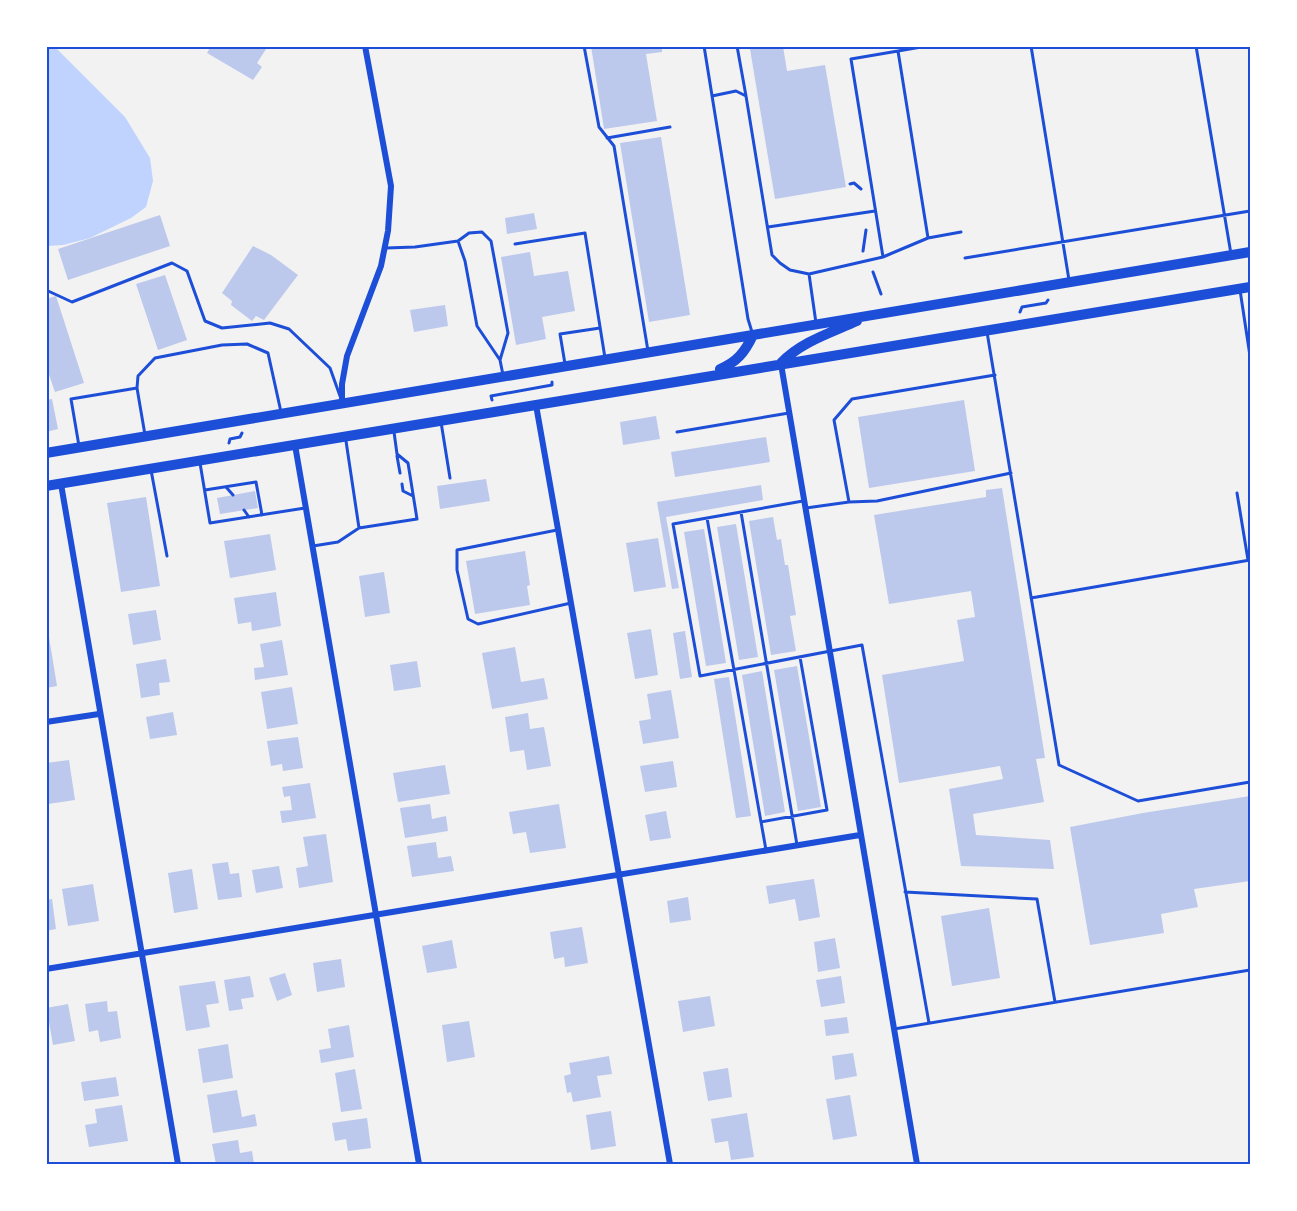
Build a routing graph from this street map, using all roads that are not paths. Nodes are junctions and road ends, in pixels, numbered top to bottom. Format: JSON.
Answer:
{"nodes":[{"id":1,"x":365,"y":46,"type":"edge"},
{"id":2,"x":584,"y":46,"type":"edge"},
{"id":3,"x":704,"y":46,"type":"edge"},
{"id":4,"x":737,"y":46,"type":"edge"},
{"id":5,"x":927,"y":46,"type":"edge"},
{"id":6,"x":1031,"y":46,"type":"edge"},
{"id":7,"x":1196,"y":46,"type":"edge"},
{"id":8,"x":916,"y":47,"type":"edge"},
{"id":9,"x":898,"y":51,"type":"junction"},
{"id":10,"x":712,"y":96,"type":"junction"},
{"id":11,"x":746,"y":96,"type":"junction"},
{"id":12,"x":670,"y":127,"type":"dead end"},
{"id":13,"x":608,"y":138,"type":"junction"},
{"id":14,"x":875,"y":211,"type":"junction"},
{"id":15,"x":1251,"y":211,"type":"edge"},
{"id":16,"x":1224,"y":215,"type":"junction"},
{"id":17,"x":768,"y":227,"type":"junction"},
{"id":18,"x":961,"y":232,"type":"dead end"},
{"id":19,"x":928,"y":238,"type":"junction"},
{"id":20,"x":458,"y":240,"type":"junction"},
{"id":21,"x":1063,"y":242,"type":"junction"},
{"id":22,"x":515,"y":244,"type":"dead end"},
{"id":23,"x":385,"y":248,"type":"junction"},
{"id":24,"x":1251,"y":252,"type":"edge"},
{"id":25,"x":1231,"y":256,"type":"junction"},
{"id":26,"x":883,"y":257,"type":"junction"},
{"id":27,"x":965,"y":258,"type":"dead end"},
{"id":28,"x":809,"y":274,"type":"junction"},
{"id":29,"x":1069,"y":282,"type":"junction"},
{"id":30,"x":1245,"y":287,"type":"edge"},
{"id":31,"x":46,"y":290,"type":"edge"},
{"id":32,"x":871,"y":315,"type":"junction"},
{"id":33,"x":817,"y":324,"type":"junction"},
{"id":34,"x":601,"y":328,"type":"junction"},
{"id":35,"x":987,"y":330,"type":"junction"},
{"id":36,"x":753,"y":335,"type":"junction"},
{"id":37,"x":648,"y":353,"type":"junction"},
{"id":38,"x":1251,"y":356,"type":"edge"},
{"id":39,"x":500,"y":360,"type":"junction"},
{"id":40,"x":606,"y":360,"type":"junction"},
{"id":41,"x":781,"y":363,"type":"junction"},
{"id":42,"x":565,"y":366,"type":"junction"},
{"id":43,"x":995,"y":375,"type":"junction"},
{"id":44,"x":503,"y":376,"type":"junction"},
{"id":45,"x":700,"y":377,"type":"junction"},
{"id":46,"x":137,"y":388,"type":"junction"},
{"id":47,"x":342,"y":403,"type":"junction"},
{"id":48,"x":536,"y":404,"type":"junction"},
{"id":49,"x":281,"y":413,"type":"junction"},
{"id":50,"x":789,"y":413,"type":"junction"},
{"id":51,"x":441,"y":420,"type":"junction"},
{"id":52,"x":393,"y":429,"type":"junction"},
{"id":53,"x":677,"y":432,"type":"dead end"},
{"id":54,"x":145,"y":436,"type":"junction"},
{"id":55,"x":345,"y":437,"type":"junction"},
{"id":56,"x":296,"y":445,"type":"junction"},
{"id":57,"x":79,"y":447,"type":"junction"},
{"id":58,"x":46,"y":453,"type":"edge"},
{"id":59,"x":397,"y":454,"type":"junction"},
{"id":60,"x":200,"y":461,"type":"junction"},
{"id":61,"x":151,"y":468,"type":"junction"},
{"id":62,"x":400,"y":473,"type":"dead end"},
{"id":63,"x":1011,"y":473,"type":"junction"},
{"id":64,"x":450,"y":478,"type":"dead end"},
{"id":65,"x":61,"y":484,"type":"junction"},
{"id":66,"x":402,"y":484,"type":"dead end"},
{"id":67,"x":46,"y":486,"type":"edge"},
{"id":68,"x":226,"y":487,"type":"junction"},
{"id":69,"x":205,"y":490,"type":"junction"},
{"id":70,"x":1237,"y":493,"type":"dead end"},
{"id":71,"x":233,"y":495,"type":"dead end"},
{"id":72,"x":413,"y":496,"type":"junction"},
{"id":73,"x":849,"y":502,"type":"junction"},
{"id":74,"x":804,"y":505,"type":"junction"},
{"id":75,"x":307,"y":508,"type":"junction"},
{"id":76,"x":244,"y":510,"type":"dead end"},
{"id":77,"x":741,"y":512,"type":"junction"},
{"id":78,"x":262,"y":515,"type":"junction"},
{"id":79,"x":249,"y":517,"type":"junction"},
{"id":80,"x":707,"y":518,"type":"junction"},
{"id":81,"x":359,"y":528,"type":"junction"},
{"id":82,"x":559,"y":530,"type":"junction"},
{"id":83,"x":313,"y":546,"type":"junction"},
{"id":84,"x":167,"y":556,"type":"dead end"},
{"id":85,"x":1249,"y":560,"type":"edge"},
{"id":86,"x":1031,"y":598,"type":"junction"},
{"id":87,"x":572,"y":603,"type":"junction"},
{"id":88,"x":829,"y":651,"type":"junction"},
{"id":89,"x":800,"y":657,"type":"junction"},
{"id":90,"x":766,"y":663,"type":"junction"},
{"id":91,"x":733,"y":669,"type":"junction"},
{"id":92,"x":99,"y":714,"type":"junction"},
{"id":93,"x":46,"y":722,"type":"edge"},
{"id":94,"x":1251,"y":782,"type":"edge"},
{"id":95,"x":792,"y":816,"type":"junction"},
{"id":96,"x":761,"y":822,"type":"junction"},
{"id":97,"x":860,"y":835,"type":"junction"},
{"id":98,"x":797,"y":845,"type":"junction"},
{"id":99,"x":766,"y":850,"type":"junction"},
{"id":100,"x":620,"y":874,"type":"junction"},
{"id":101,"x":906,"y":892,"type":"junction"},
{"id":102,"x":375,"y":915,"type":"junction"},
{"id":103,"x":141,"y":952,"type":"junction"},
{"id":104,"x":46,"y":969,"type":"edge"},
{"id":105,"x":1251,"y":970,"type":"edge"},
{"id":106,"x":1054,"y":1002,"type":"junction"},
{"id":107,"x":929,"y":1023,"type":"junction"},
{"id":108,"x":893,"y":1029,"type":"junction"},
{"id":109,"x":178,"y":1164,"type":"edge"},
{"id":110,"x":419,"y":1164,"type":"edge"},
{"id":111,"x":670,"y":1164,"type":"edge"},
{"id":112,"x":917,"y":1164,"type":"edge"}],
"edges":[{"from":1,"to":23,"type":"street"},
{"from":2,"to":13,"type":"lane"},
{"from":3,"to":10,"type":"lane"},
{"from":4,"to":11,"type":"lane"},
{"from":5,"to":8,"type":"lane"},
{"from":6,"to":21,"type":"lane"},
{"from":7,"to":16,"type":"lane"},
{"from":8,"to":9,"type":"lane"},
{"from":9,"to":14,"type":"lane"},
{"from":9,"to":19,"type":"lane"},
{"from":10,"to":11,"type":"lane"},
{"from":10,"to":36,"type":"lane"},
{"from":11,"to":17,"type":"lane"},
{"from":12,"to":13,"type":"lane"},
{"from":13,"to":37,"type":"lane"},
{"from":14,"to":17,"type":"lane"},
{"from":14,"to":26,"type":"lane"},
{"from":15,"to":16,"type":"lane"},
{"from":16,"to":21,"type":"lane"},
{"from":16,"to":25,"type":"lane"},
{"from":17,"to":28,"type":"lane"},
{"from":18,"to":19,"type":"lane"},
{"from":19,"to":26,"type":"lane"},
{"from":20,"to":23,"type":"lane"},
{"from":20,"to":39,"type":"lane"},
{"from":20,"to":39,"type":"lane"},
{"from":21,"to":27,"type":"lane"},
{"from":21,"to":29,"type":"lane"},
{"from":22,"to":34,"type":"lane"},
{"from":23,"to":47,"type":"street"},
{"from":24,"to":25,"type":"main road"},
{"from":25,"to":29,"type":"main road"},
{"from":26,"to":28,"type":"lane"},
{"from":28,"to":33,"type":"lane"},
{"from":29,"to":32,"type":"main road"},
{"from":30,"to":35,"type":"main road"},
{"from":30,"to":38,"type":"lane"},
{"from":31,"to":47,"type":"lane"},
{"from":32,"to":33,"type":"main road"},
{"from":32,"to":41,"type":"main road"},
{"from":33,"to":36,"type":"main road"},
{"from":34,"to":40,"type":"lane"},
{"from":34,"to":42,"type":"lane"},
{"from":35,"to":41,"type":"main road"},
{"from":35,"to":43,"type":"lane"},
{"from":36,"to":37,"type":"main road"},
{"from":36,"to":45,"type":"main road"},
{"from":37,"to":40,"type":"main road"},
{"from":39,"to":44,"type":"lane"},
{"from":40,"to":42,"type":"main road"},
{"from":41,"to":45,"type":"main road"},
{"from":41,"to":50,"type":"street"},
{"from":42,"to":44,"type":"main road"},
{"from":43,"to":63,"type":"lane"},
{"from":43,"to":73,"type":"lane"},
{"from":44,"to":47,"type":"main road"},
{"from":45,"to":48,"type":"main road"},
{"from":46,"to":49,"type":"lane"},
{"from":46,"to":54,"type":"lane"},
{"from":46,"to":57,"type":"lane"},
{"from":47,"to":49,"type":"main road"},
{"from":48,"to":51,"type":"main road"},
{"from":48,"to":82,"type":"street"},
{"from":49,"to":54,"type":"main road"},
{"from":50,"to":53,"type":"lane"},
{"from":50,"to":74,"type":"street"},
{"from":51,"to":52,"type":"main road"},
{"from":51,"to":64,"type":"lane"},
{"from":52,"to":55,"type":"main road"},
{"from":52,"to":59,"type":"lane"},
{"from":54,"to":57,"type":"main road"},
{"from":55,"to":56,"type":"main road"},
{"from":55,"to":81,"type":"lane"},
{"from":56,"to":60,"type":"main road"},
{"from":56,"to":75,"type":"street"},
{"from":57,"to":58,"type":"main road"},
{"from":59,"to":62,"type":"lane"},
{"from":59,"to":72,"type":"lane"},
{"from":60,"to":61,"type":"main road"},
{"from":60,"to":69,"type":"lane"},
{"from":61,"to":65,"type":"main road"},
{"from":61,"to":84,"type":"lane"},
{"from":63,"to":73,"type":"lane"},
{"from":63,"to":86,"type":"lane"},
{"from":65,"to":67,"type":"main road"},
{"from":65,"to":92,"type":"street"},
{"from":66,"to":72,"type":"lane"},
{"from":68,"to":69,"type":"lane"},
{"from":68,"to":71,"type":"lane"},
{"from":68,"to":78,"type":"lane"},
{"from":69,"to":79,"type":"lane"},
{"from":70,"to":85,"type":"lane"},
{"from":72,"to":81,"type":"lane"},
{"from":73,"to":74,"type":"lane"},
{"from":74,"to":77,"type":"lane"},
{"from":74,"to":88,"type":"street"},
{"from":75,"to":78,"type":"lane"},
{"from":75,"to":83,"type":"street"},
{"from":76,"to":79,"type":"lane"},
{"from":77,"to":80,"type":"lane"},
{"from":77,"to":90,"type":"lane"},
{"from":78,"to":79,"type":"lane"},
{"from":80,"to":91,"type":"lane"},
{"from":80,"to":91,"type":"lane"},
{"from":81,"to":83,"type":"lane"},
{"from":82,"to":87,"type":"street"},
{"from":82,"to":87,"type":"lane"},
{"from":83,"to":102,"type":"street"},
{"from":85,"to":86,"type":"lane"},
{"from":86,"to":94,"type":"lane"},
{"from":87,"to":100,"type":"street"},
{"from":88,"to":89,"type":"lane"},
{"from":88,"to":97,"type":"street"},
{"from":88,"to":101,"type":"lane"},
{"from":89,"to":90,"type":"lane"},
{"from":89,"to":95,"type":"lane"},
{"from":90,"to":91,"type":"lane"},
{"from":90,"to":95,"type":"lane"},
{"from":91,"to":96,"type":"lane"},
{"from":92,"to":93,"type":"street"},
{"from":92,"to":103,"type":"street"},
{"from":95,"to":96,"type":"lane"},
{"from":95,"to":98,"type":"lane"},
{"from":96,"to":99,"type":"lane"},
{"from":97,"to":98,"type":"street"},
{"from":97,"to":108,"type":"street"},
{"from":98,"to":99,"type":"street"},
{"from":99,"to":100,"type":"street"},
{"from":100,"to":102,"type":"street"},
{"from":100,"to":111,"type":"street"},
{"from":101,"to":106,"type":"lane"},
{"from":101,"to":107,"type":"lane"},
{"from":102,"to":103,"type":"street"},
{"from":102,"to":110,"type":"street"},
{"from":103,"to":104,"type":"street"},
{"from":103,"to":109,"type":"street"},
{"from":105,"to":106,"type":"lane"},
{"from":106,"to":107,"type":"lane"},
{"from":107,"to":108,"type":"lane"},
{"from":108,"to":112,"type":"street"}]}
